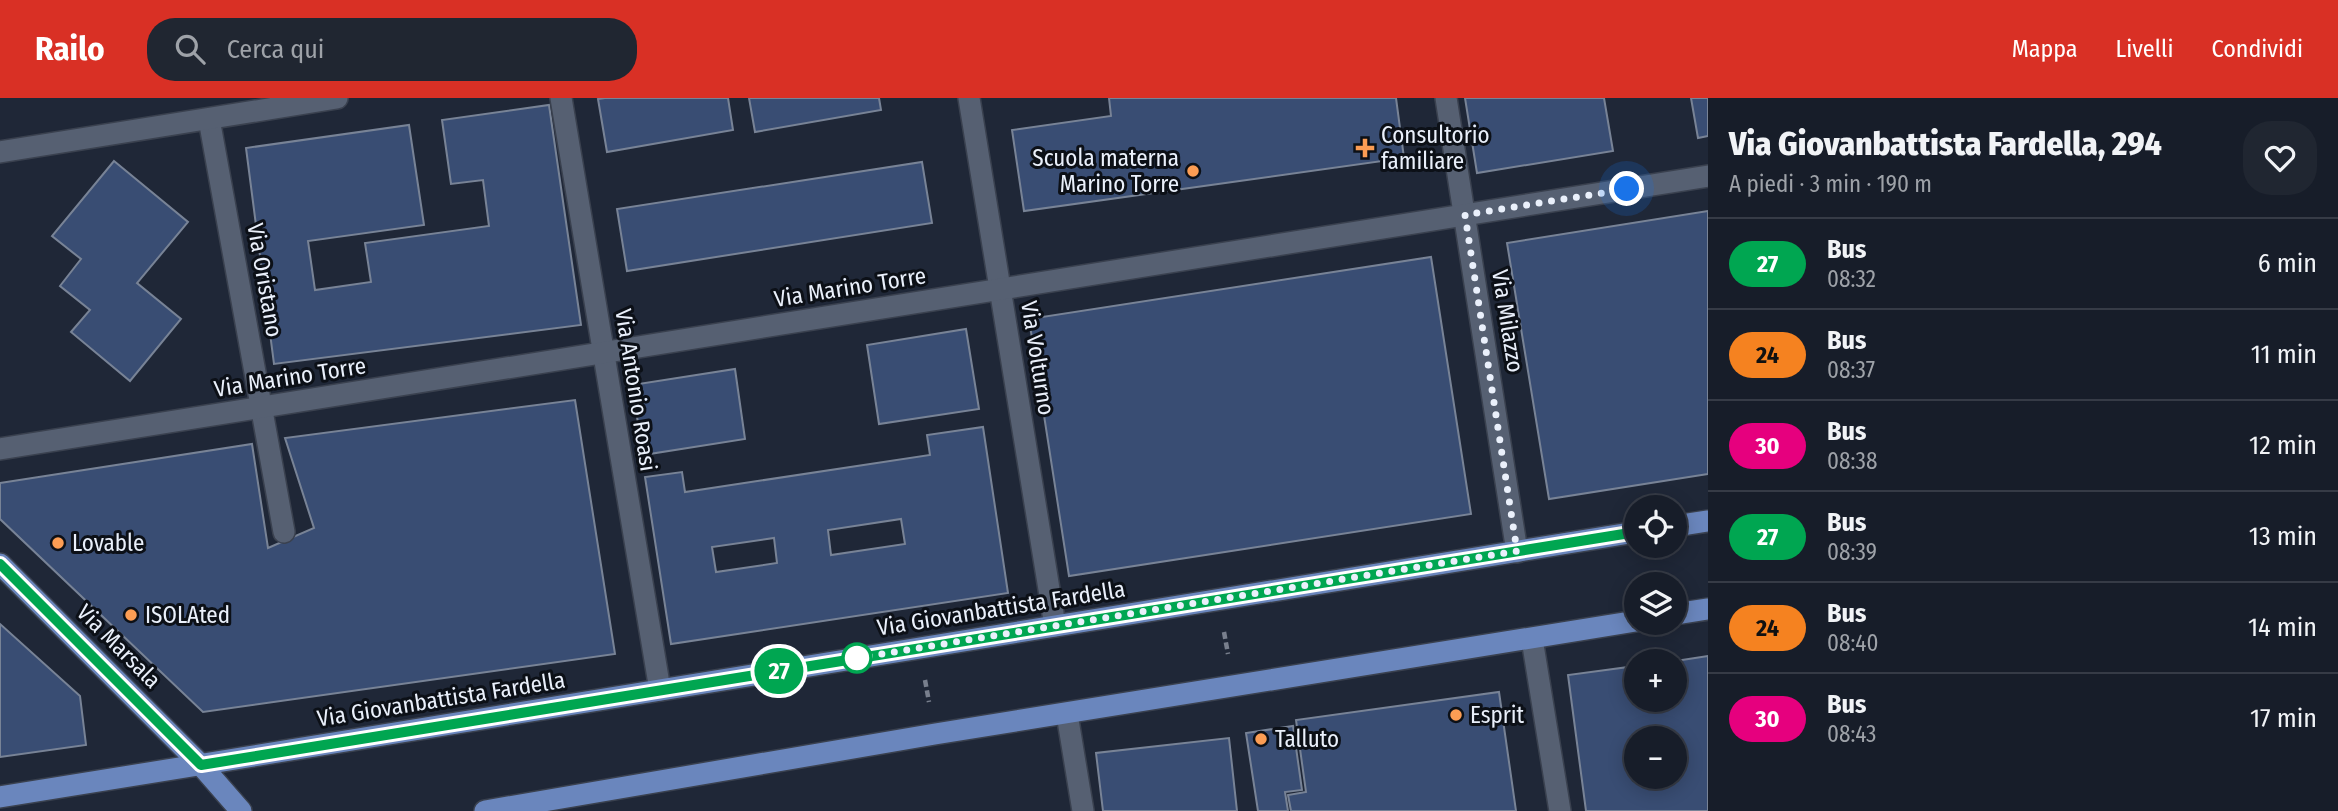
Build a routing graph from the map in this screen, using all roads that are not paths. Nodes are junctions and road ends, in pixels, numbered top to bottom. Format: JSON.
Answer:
{"nodes":[{"id":1,"x":337,"y":98,"type":"edge"},
{"id":2,"x":561,"y":98,"type":"edge"},
{"id":3,"x":969,"y":98,"type":"edge"},
{"id":4,"x":1447,"y":98,"type":"edge"},
{"id":5,"x":209,"y":119,"type":"junction"},
{"id":6,"x":0,"y":152,"type":"edge"},
{"id":7,"x":1708,"y":176,"type":"edge"},
{"id":8,"x":1465,"y":215,"type":"junction"},
{"id":9,"x":1000,"y":289,"type":"junction"},
{"id":10,"x":603,"y":353,"type":"junction"},
{"id":11,"x":261,"y":408,"type":"junction"},
{"id":12,"x":0,"y":449,"type":"edge"},
{"id":13,"x":1708,"y":521,"type":"edge"},
{"id":14,"x":1687,"y":524,"type":"edge"},
{"id":15,"x":284,"y":533,"type":"dead end"},
{"id":16,"x":1624,"y":534,"type":"edge"},
{"id":17,"x":1517,"y":551,"type":"junction"},
{"id":18,"x":0,"y":564,"type":"edge"},
{"id":19,"x":1708,"y":608,"type":"edge"},
{"id":20,"x":1687,"y":612,"type":"edge"},
{"id":21,"x":1624,"y":623,"type":"edge"},
{"id":22,"x":1055,"y":626,"type":"junction"},
{"id":23,"x":1532,"y":639,"type":"junction"},
{"id":24,"x":660,"y":690,"type":"junction"},
{"id":25,"x":1067,"y":714,"type":"junction"},
{"id":26,"x":201,"y":765,"type":"junction"},
{"id":27,"x":0,"y":797,"type":"edge"},
{"id":28,"x":241,"y":811,"type":"edge"},
{"id":29,"x":485,"y":811,"type":"edge"},
{"id":30,"x":1083,"y":811,"type":"edge"},
{"id":31,"x":1560,"y":811,"type":"edge"}],
"edges":[{"from":1,"to":5,"type":"street"},
{"from":2,"to":10,"type":"street","name":"Via Antonio Roasi"},
{"from":3,"to":9,"type":"street","name":"Via Volturno"},
{"from":4,"to":8,"type":"street","name":"Via Milazzo"},
{"from":5,"to":6,"type":"street"},
{"from":5,"to":11,"type":"street","name":"Via Oristano"},
{"from":7,"to":8,"type":"street","name":"Via Marino Torre"},
{"from":8,"to":9,"type":"street","name":"Via Marino Torre"},
{"from":8,"to":17,"type":"street","name":"Via Milazzo"},
{"from":9,"to":10,"type":"street","name":"Via Marino Torre"},
{"from":9,"to":22,"type":"street","name":"Via Volturno"},
{"from":10,"to":11,"type":"street","name":"Via Marino Torre"},
{"from":10,"to":24,"type":"street","name":"Via Antonio Roasi"},
{"from":11,"to":12,"type":"street","name":"Via Marino Torre"},
{"from":11,"to":15,"type":"street","name":"Via Oristano"},
{"from":13,"to":14,"type":"main road"},
{"from":16,"to":17,"type":"main road","name":"Via Giovanbattista Fardella"},
{"from":17,"to":22,"type":"main road","name":"Via Giovanbattista Fardella"},
{"from":18,"to":26,"type":"main road","name":"Via Marsala"},
{"from":19,"to":20,"type":"main road"},
{"from":21,"to":23,"type":"main road"},
{"from":22,"to":24,"type":"main road","name":"Via Giovanbattista Fardella"},
{"from":23,"to":25,"type":"main road"},
{"from":23,"to":31,"type":"street"},
{"from":24,"to":26,"type":"main road","name":"Via Giovanbattista Fardella"},
{"from":25,"to":29,"type":"main road"},
{"from":25,"to":30,"type":"street"},
{"from":26,"to":27,"type":"main road","name":"Via Giovanbattista Fardella"},
{"from":26,"to":28,"type":"main road","name":"Via Marsala"}]}
